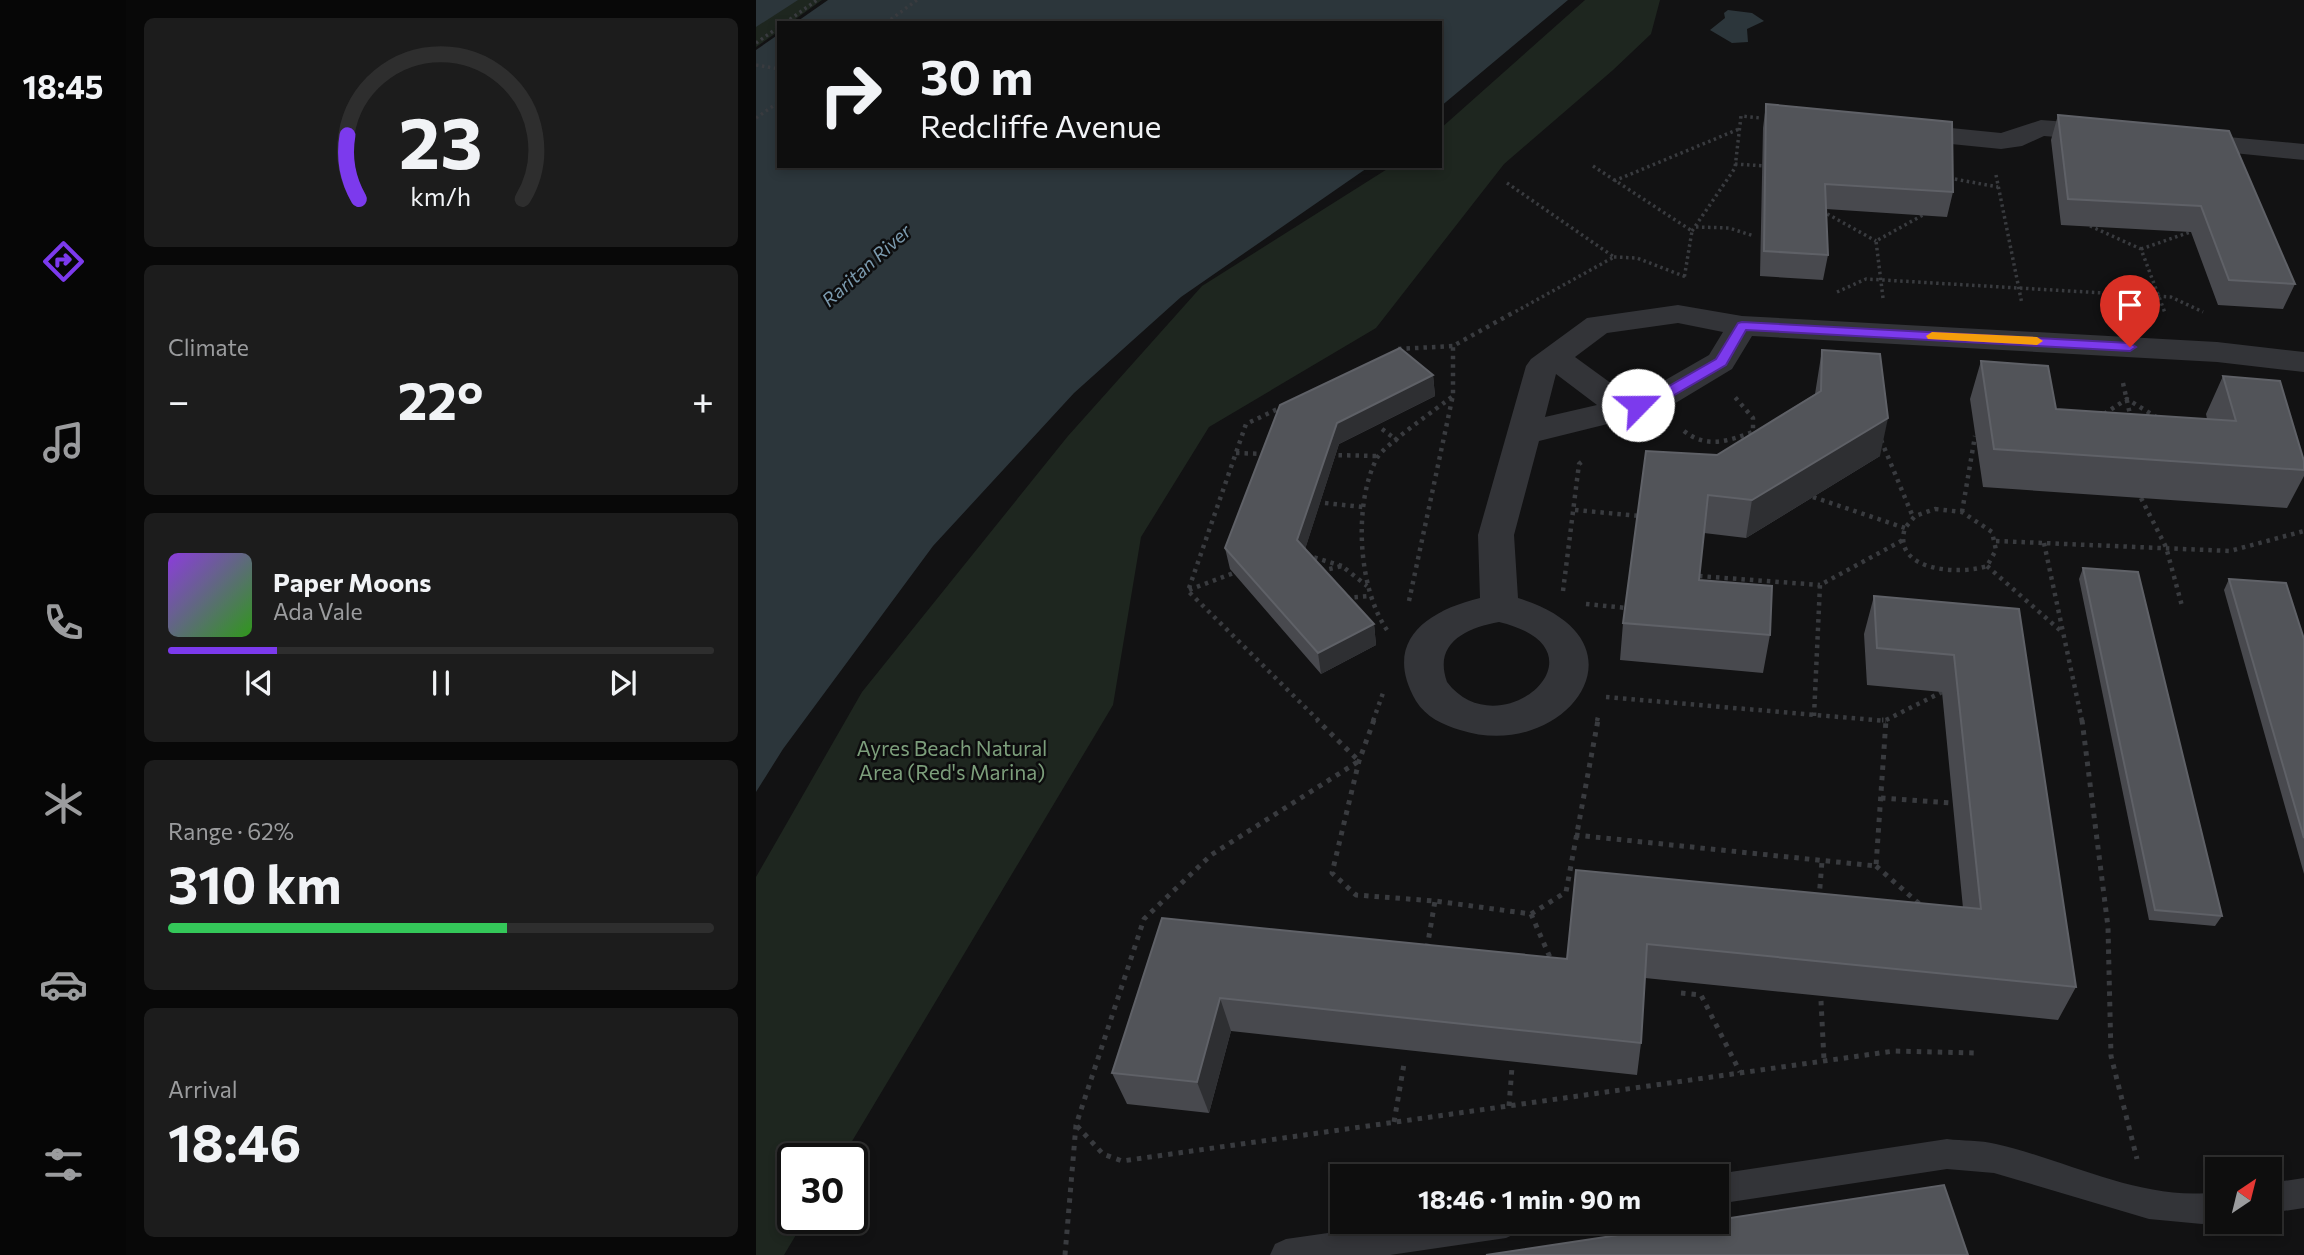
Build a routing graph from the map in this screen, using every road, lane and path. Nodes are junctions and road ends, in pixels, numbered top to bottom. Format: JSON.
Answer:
{"nodes":[{"id":1,"x":817,"y":0,"type":"edge"},
{"id":2,"x":917,"y":0,"type":"edge"},
{"id":3,"x":788,"y":21,"type":"edge"},
{"id":4,"x":889,"y":21,"type":"edge"},
{"id":5,"x":777,"y":28,"type":"edge"},
{"id":6,"x":756,"y":43,"type":"edge"},
{"id":7,"x":756,"y":65,"type":"edge"},
{"id":8,"x":777,"y":69,"type":"edge"},
{"id":9,"x":777,"y":103,"type":"edge"},
{"id":10,"x":756,"y":118,"type":"edge"},
{"id":11,"x":1760,"y":118,"type":"dead end"},
{"id":12,"x":1740,"y":128,"type":"junction"},
{"id":13,"x":1881,"y":130,"type":"edge"},
{"id":14,"x":1991,"y":139,"type":"junction"},
{"id":15,"x":2304,"y":152,"type":"edge"},
{"id":16,"x":1735,"y":164,"type":"junction"},
{"id":17,"x":1593,"y":166,"type":"dead end"},
{"id":18,"x":1775,"y":167,"type":"edge"},
{"id":19,"x":1942,"y":177,"type":"edge"},
{"id":20,"x":1614,"y":181,"type":"junction"},
{"id":21,"x":1507,"y":183,"type":"dead end"},
{"id":22,"x":1998,"y":187,"type":"junction"},
{"id":23,"x":1814,"y":206,"type":"edge"},
{"id":24,"x":1923,"y":215,"type":"edge"},
{"id":25,"x":2090,"y":226,"type":"edge"},
{"id":26,"x":1694,"y":229,"type":"junction"},
{"id":27,"x":2197,"y":230,"type":"edge"},
{"id":28,"x":1754,"y":236,"type":"dead end"},
{"id":29,"x":1876,"y":241,"type":"junction"},
{"id":30,"x":2141,"y":249,"type":"junction"},
{"id":31,"x":1614,"y":257,"type":"junction"},
{"id":32,"x":1684,"y":276,"type":"junction"},
{"id":33,"x":1881,"y":280,"type":"junction"},
{"id":34,"x":1692,"y":281,"type":"dead end"},
{"id":35,"x":2019,"y":288,"type":"junction"},
{"id":36,"x":1828,"y":296,"type":"dead end"},
{"id":37,"x":2159,"y":296,"type":"junction"},
{"id":38,"x":1678,"y":314,"type":"junction"},
{"id":39,"x":2210,"y":316,"type":"dead end"},
{"id":40,"x":1742,"y":326,"type":"junction"},
{"id":41,"x":1888,"y":334,"type":"junction"},
{"id":42,"x":2029,"y":341,"type":"junction"},
{"id":43,"x":1453,"y":346,"type":"junction"},
{"id":44,"x":2180,"y":350,"type":"junction"},
{"id":45,"x":1386,"y":355,"type":"edge"},
{"id":46,"x":1554,"y":357,"type":"junction"},
{"id":47,"x":2304,"y":362,"type":"edge"},
{"id":48,"x":2136,"y":380,"type":"dead end"},
{"id":49,"x":1743,"y":386,"type":"dead end"},
{"id":50,"x":1453,"y":396,"type":"junction"},
{"id":51,"x":1734,"y":396,"type":"junction"},
{"id":52,"x":2127,"y":399,"type":"junction"},
{"id":53,"x":1293,"y":401,"type":"edge"},
{"id":54,"x":1723,"y":401,"type":"dead end"},
{"id":55,"x":1638,"y":405,"type":"junction"},
{"id":56,"x":2096,"y":419,"type":"edge"},
{"id":57,"x":2161,"y":419,"type":"edge"},
{"id":58,"x":2132,"y":421,"type":"edge"},
{"id":59,"x":1876,"y":428,"type":"edge"},
{"id":60,"x":1381,"y":429,"type":"dead end"},
{"id":61,"x":1521,"y":434,"type":"junction"},
{"id":62,"x":1975,"y":436,"type":"dead end"},
{"id":63,"x":1398,"y":441,"type":"junction"},
{"id":64,"x":1236,"y":453,"type":"junction"},
{"id":65,"x":1275,"y":454,"type":"edge"},
{"id":66,"x":1326,"y":455,"type":"edge"},
{"id":67,"x":1378,"y":456,"type":"junction"},
{"id":68,"x":1587,"y":457,"type":"dead end"},
{"id":69,"x":1813,"y":497,"type":"edge"},
{"id":70,"x":2141,"y":498,"type":"edge"},
{"id":71,"x":1325,"y":503,"type":"dead end"},
{"id":72,"x":1363,"y":507,"type":"junction"},
{"id":73,"x":1575,"y":510,"type":"junction"},
{"id":74,"x":1962,"y":512,"type":"junction"},
{"id":75,"x":1640,"y":516,"type":"edge"},
{"id":76,"x":1913,"y":517,"type":"junction"},
{"id":77,"x":1905,"y":527,"type":"junction"},
{"id":78,"x":2304,"y":531,"type":"edge"},
{"id":79,"x":1903,"y":540,"type":"junction"},
{"id":80,"x":1996,"y":541,"type":"junction"},
{"id":81,"x":2044,"y":543,"type":"junction"},
{"id":82,"x":2166,"y":547,"type":"junction"},
{"id":83,"x":1304,"y":554,"type":"edge"},
{"id":84,"x":1342,"y":566,"type":"junction"},
{"id":85,"x":1987,"y":566,"type":"junction"},
{"id":86,"x":1240,"y":570,"type":"edge"},
{"id":87,"x":1311,"y":573,"type":"edge"},
{"id":88,"x":1699,"y":576,"type":"edge"},
{"id":89,"x":1820,"y":585,"type":"junction"},
{"id":90,"x":1368,"y":587,"type":"junction"},
{"id":91,"x":1188,"y":590,"type":"junction"},
{"id":92,"x":1370,"y":596,"type":"junction"},
{"id":93,"x":1335,"y":599,"type":"edge"},
{"id":94,"x":1562,"y":602,"type":"dead end"},
{"id":95,"x":1575,"y":603,"type":"dead end"},
{"id":96,"x":2182,"y":606,"type":"dead end"},
{"id":97,"x":1408,"y":607,"type":"dead end"},
{"id":98,"x":1499,"y":608,"type":"junction"},
{"id":99,"x":1627,"y":608,"type":"edge"},
{"id":100,"x":1377,"y":617,"type":"junction"},
{"id":101,"x":1368,"y":622,"type":"edge"},
{"id":102,"x":2062,"y":632,"type":"junction"},
{"id":103,"x":1422,"y":665,"type":"junction"},
{"id":104,"x":1386,"y":685,"type":"dead end"},
{"id":105,"x":1942,"y":692,"type":"edge"},
{"id":106,"x":1602,"y":697,"type":"dead end"},
{"id":107,"x":1599,"y":709,"type":"dead end"},
{"id":108,"x":1814,"y":716,"type":"junction"},
{"id":109,"x":1886,"y":720,"type":"junction"},
{"id":110,"x":1359,"y":761,"type":"junction"},
{"id":111,"x":1881,"y":798,"type":"junction"},
{"id":112,"x":1952,"y":803,"type":"dead end"},
{"id":113,"x":1575,"y":835,"type":"junction"},
{"id":114,"x":1822,"y":861,"type":"junction"},
{"id":115,"x":1876,"y":866,"type":"junction"},
{"id":116,"x":1435,"y":901,"type":"junction"},
{"id":117,"x":1819,"y":902,"type":"edge"},
{"id":118,"x":1926,"y":909,"type":"edge"},
{"id":119,"x":1531,"y":914,"type":"junction"},
{"id":120,"x":1426,"y":952,"type":"edge"},
{"id":121,"x":1556,"y":970,"type":"edge"},
{"id":122,"x":1681,"y":993,"type":"dead end"},
{"id":123,"x":1821,"y":1001,"type":"edge"},
{"id":124,"x":1979,"y":1053,"type":"dead end"},
{"id":125,"x":1824,"y":1060,"type":"junction"},
{"id":126,"x":1404,"y":1064,"type":"dead end"},
{"id":127,"x":1513,"y":1067,"type":"edge"},
{"id":128,"x":1740,"y":1072,"type":"junction"},
{"id":129,"x":1509,"y":1106,"type":"junction"},
{"id":130,"x":1394,"y":1122,"type":"junction"},
{"id":131,"x":1076,"y":1125,"type":"junction"},
{"id":132,"x":1729,"y":1187,"type":"edge"},
{"id":133,"x":2304,"y":1193,"type":"edge"},
{"id":134,"x":2282,"y":1196,"type":"edge"},
{"id":135,"x":2149,"y":1204,"type":"junction"},
{"id":136,"x":2205,"y":1209,"type":"edge"},
{"id":137,"x":1426,"y":1234,"type":"edge"},
{"id":138,"x":1065,"y":1255,"type":"edge"},
{"id":139,"x":1286,"y":1255,"type":"edge"}],
"edges":[{"from":1,"to":3,"type":"path"},
{"from":2,"to":4,"type":"path"},
{"from":5,"to":6,"type":"path"},
{"from":7,"to":8,"type":"path"},
{"from":9,"to":10,"type":"path"},
{"from":11,"to":12,"type":"path"},
{"from":12,"to":16,"type":"path"},
{"from":12,"to":20,"type":"path"},
{"from":13,"to":14,"type":"street"},
{"from":14,"to":15,"type":"street"},
{"from":14,"to":22,"type":"path"},
{"from":16,"to":18,"type":"path"},
{"from":16,"to":26,"type":"path"},
{"from":17,"to":20,"type":"path"},
{"from":19,"to":22,"type":"path"},
{"from":20,"to":26,"type":"path"},
{"from":21,"to":31,"type":"path"},
{"from":22,"to":35,"type":"path"},
{"from":23,"to":29,"type":"path"},
{"from":24,"to":29,"type":"path"},
{"from":25,"to":30,"type":"path"},
{"from":26,"to":28,"type":"path"},
{"from":26,"to":32,"type":"path"},
{"from":27,"to":30,"type":"path"},
{"from":29,"to":33,"type":"path"},
{"from":30,"to":37,"type":"path"},
{"from":31,"to":32,"type":"path"},
{"from":31,"to":43,"type":"path"},
{"from":32,"to":34,"type":"path"},
{"from":32,"to":38,"type":"path"},
{"from":33,"to":35,"type":"path"},
{"from":33,"to":36,"type":"path"},
{"from":33,"to":41,"type":"path"},
{"from":35,"to":37,"type":"path"},
{"from":35,"to":42,"type":"path"},
{"from":37,"to":39,"type":"path"},
{"from":37,"to":44,"type":"path"},
{"from":38,"to":40,"type":"street"},
{"from":38,"to":46,"type":"street"},
{"from":40,"to":41,"type":"street"},
{"from":40,"to":55,"type":"street"},
{"from":41,"to":42,"type":"street"},
{"from":42,"to":44,"type":"street"},
{"from":43,"to":45,"type":"path"},
{"from":43,"to":50,"type":"path"},
{"from":44,"to":47,"type":"street"},
{"from":46,"to":55,"type":"street"},
{"from":46,"to":61,"type":"street"},
{"from":48,"to":52,"type":"path"},
{"from":49,"to":51,"type":"path"},
{"from":50,"to":63,"type":"path"},
{"from":50,"to":97,"type":"path"},
{"from":51,"to":54,"type":"path"},
{"from":51,"to":55,"type":"path"},
{"from":52,"to":56,"type":"path"},
{"from":52,"to":57,"type":"path"},
{"from":52,"to":58,"type":"path"},
{"from":53,"to":64,"type":"path"},
{"from":55,"to":61,"type":"street"},
{"from":59,"to":76,"type":"path"},
{"from":60,"to":63,"type":"path"},
{"from":61,"to":98,"type":"street"},
{"from":62,"to":74,"type":"path"},
{"from":63,"to":67,"type":"path"},
{"from":64,"to":65,"type":"path"},
{"from":64,"to":91,"type":"path"},
{"from":66,"to":67,"type":"path"},
{"from":67,"to":72,"type":"path"},
{"from":68,"to":73,"type":"path"},
{"from":69,"to":77,"type":"path"},
{"from":70,"to":82,"type":"path"},
{"from":71,"to":72,"type":"path"},
{"from":72,"to":90,"type":"path"},
{"from":73,"to":75,"type":"path"},
{"from":73,"to":94,"type":"path"},
{"from":74,"to":76,"type":"path"},
{"from":74,"to":80,"type":"path"},
{"from":76,"to":77,"type":"path"},
{"from":77,"to":79,"type":"path"},
{"from":78,"to":82,"type":"path"},
{"from":79,"to":85,"type":"path"},
{"from":79,"to":89,"type":"path"},
{"from":80,"to":81,"type":"path"},
{"from":80,"to":85,"type":"path"},
{"from":81,"to":82,"type":"path"},
{"from":81,"to":102,"type":"path"},
{"from":82,"to":96,"type":"path"},
{"from":83,"to":84,"type":"path"},
{"from":84,"to":87,"type":"path"},
{"from":84,"to":90,"type":"path"},
{"from":85,"to":102,"type":"path"},
{"from":86,"to":91,"type":"path"},
{"from":88,"to":89,"type":"path"},
{"from":89,"to":108,"type":"path"},
{"from":90,"to":92,"type":"path"},
{"from":91,"to":110,"type":"path"},
{"from":92,"to":93,"type":"path"},
{"from":92,"to":100,"type":"path"},
{"from":95,"to":99,"type":"path"},
{"from":98,"to":103,"type":"street"},
{"from":98,"to":103,"type":"street"},
{"from":100,"to":101,"type":"path"},
{"from":100,"to":103,"type":"path"},
{"from":102,"to":135,"type":"path"},
{"from":104,"to":110,"type":"path"},
{"from":105,"to":109,"type":"path"},
{"from":106,"to":108,"type":"path"},
{"from":107,"to":113,"type":"path"},
{"from":108,"to":109,"type":"path"},
{"from":109,"to":111,"type":"path"},
{"from":110,"to":116,"type":"path"},
{"from":110,"to":131,"type":"path"},
{"from":111,"to":112,"type":"path"},
{"from":111,"to":115,"type":"path"},
{"from":113,"to":114,"type":"path"},
{"from":113,"to":119,"type":"path"},
{"from":114,"to":115,"type":"path"},
{"from":114,"to":117,"type":"path"},
{"from":115,"to":118,"type":"path"},
{"from":116,"to":119,"type":"path"},
{"from":116,"to":120,"type":"path"},
{"from":119,"to":121,"type":"path"},
{"from":122,"to":128,"type":"path"},
{"from":123,"to":125,"type":"path"},
{"from":124,"to":125,"type":"path"},
{"from":125,"to":128,"type":"path"},
{"from":126,"to":130,"type":"path"},
{"from":127,"to":129,"type":"path"},
{"from":128,"to":129,"type":"path"},
{"from":129,"to":130,"type":"path"},
{"from":130,"to":131,"type":"path"},
{"from":131,"to":138,"type":"path"},
{"from":132,"to":135,"type":"lane"},
{"from":133,"to":134,"type":"lane"},
{"from":135,"to":136,"type":"lane"},
{"from":137,"to":139,"type":"lane"}]}
